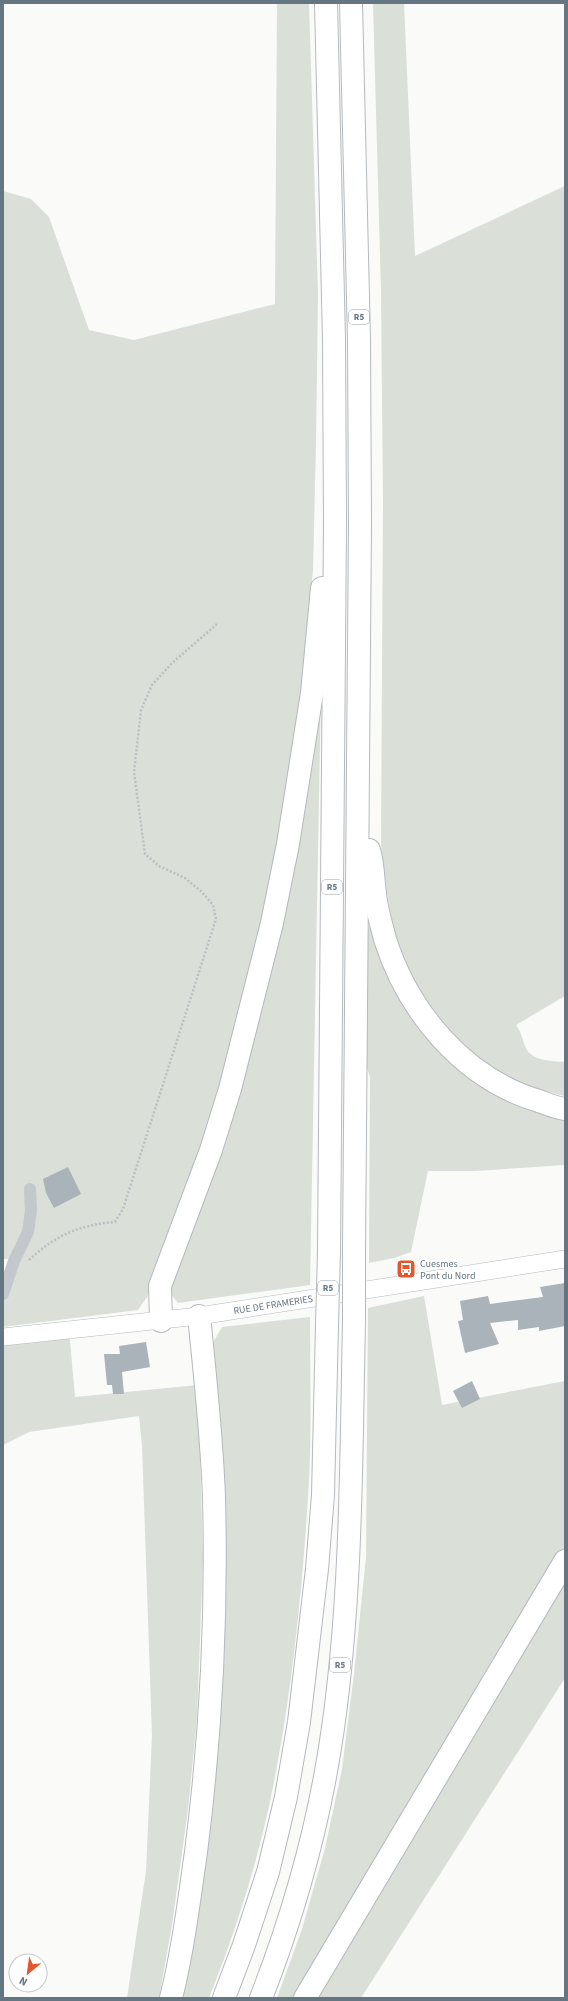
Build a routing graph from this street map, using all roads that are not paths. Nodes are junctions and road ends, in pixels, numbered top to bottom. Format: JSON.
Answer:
{"nodes":[{"id":1,"x":326,"y":3,"type":"edge"},
{"id":2,"x":351,"y":3,"type":"edge"},
{"id":3,"x":335,"y":523,"type":"junction"},
{"id":4,"x":358,"y":814,"type":"junction"},
{"id":5,"x":565,"y":1108,"type":"edge"},
{"id":6,"x":30,"y":1189,"type":"dead end"},
{"id":7,"x":565,"y":1260,"type":"edge"},
{"id":8,"x":3,"y":1294,"type":"edge"},
{"id":9,"x":199,"y":1316,"type":"junction"},
{"id":10,"x":161,"y":1321,"type":"junction"},
{"id":11,"x":3,"y":1337,"type":"edge"},
{"id":12,"x":565,"y":1562,"type":"edge"},
{"id":13,"x":171,"y":1998,"type":"edge"},
{"id":14,"x":224,"y":1998,"type":"edge"},
{"id":15,"x":261,"y":1998,"type":"edge"},
{"id":16,"x":305,"y":1998,"type":"edge"}],
"edges":[{"from":1,"to":3,"type":"highway","number":"R5"},
{"from":2,"to":4,"type":"highway","number":"R5"},
{"from":3,"to":10,"type":"highway"},
{"from":3,"to":14,"type":"highway","number":"R5","bridge":true},
{"from":4,"to":5,"type":"highway"},
{"from":4,"to":15,"type":"highway","number":"R5","bridge":true},
{"from":6,"to":8,"type":"street"},
{"from":7,"to":9,"type":"main road","name":"RUE DE FRAMERIES"},
{"from":9,"to":10,"type":"main road","name":"RUE DE FRAMERIES"},
{"from":9,"to":13,"type":"highway"},
{"from":10,"to":11,"type":"main road","name":"RUE DE FRAMERIES"},
{"from":12,"to":16,"type":"highway"}]}
